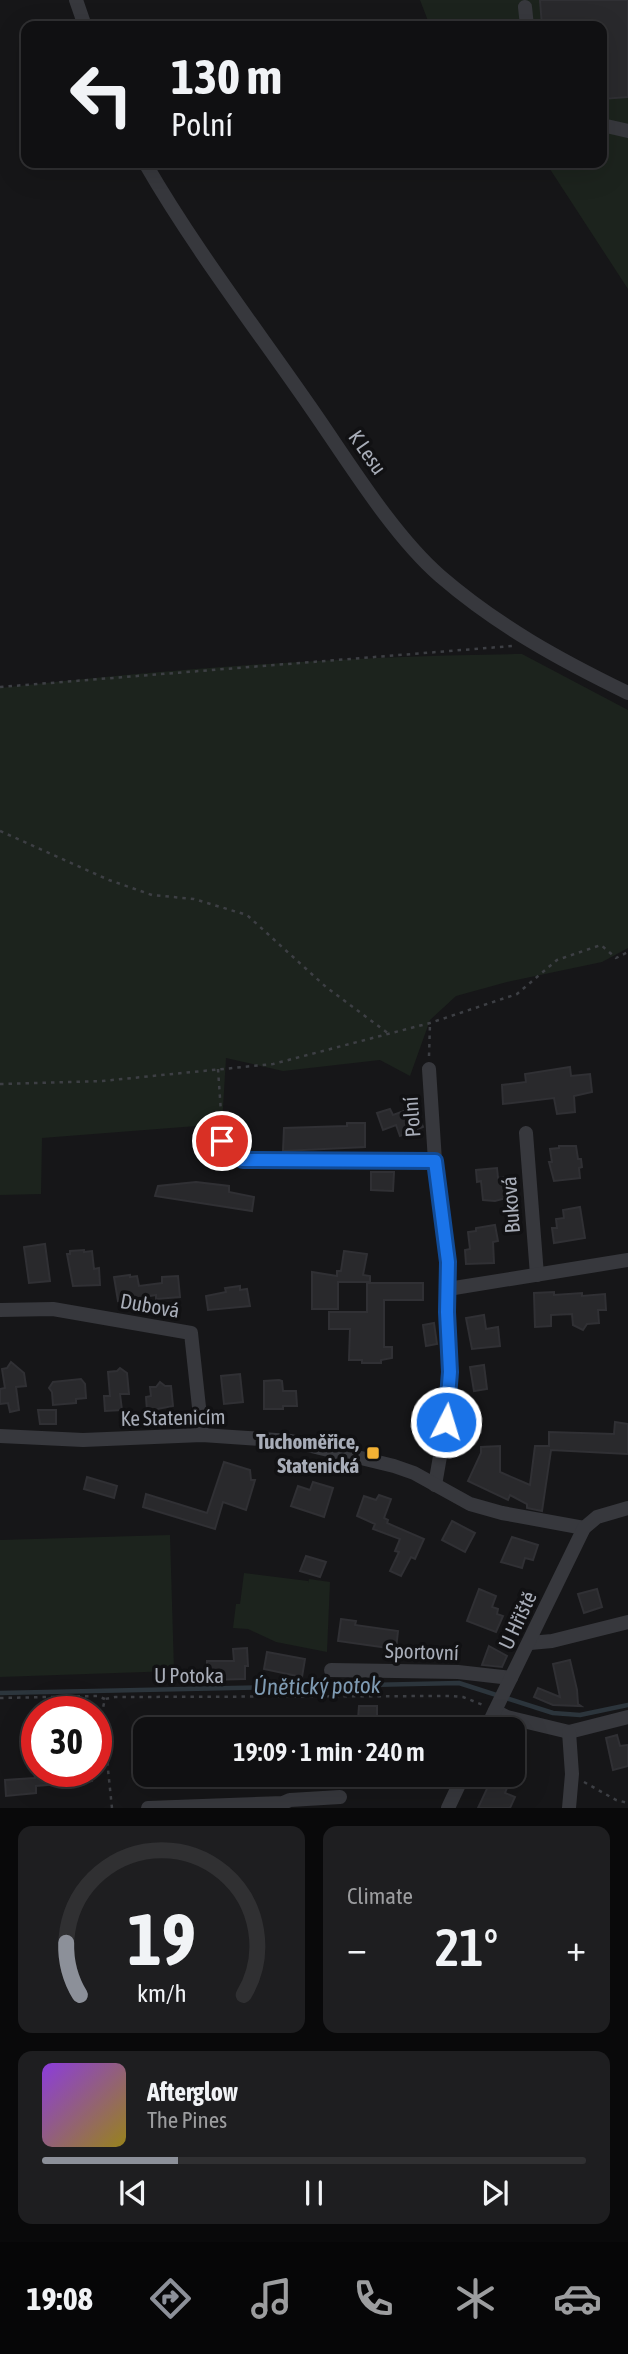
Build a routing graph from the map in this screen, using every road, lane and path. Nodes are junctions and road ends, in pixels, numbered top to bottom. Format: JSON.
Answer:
{"nodes":[{"id":1,"x":76,"y":0,"type":"edge"},
{"id":2,"x":525,"y":7,"type":"dead end"},
{"id":3,"x":83,"y":21,"type":"edge"},
{"id":4,"x":526,"y":21,"type":"edge"},
{"id":5,"x":607,"y":126,"type":"edge"},
{"id":6,"x":628,"y":131,"type":"edge"},
{"id":7,"x":148,"y":168,"type":"edge"},
{"id":8,"x":533,"y":644,"type":"junction"},
{"id":9,"x":0,"y":687,"type":"edge"},
{"id":10,"x":628,"y":693,"type":"edge"},
{"id":11,"x":0,"y":831,"type":"edge"},
{"id":12,"x":628,"y":952,"type":"edge"},
{"id":13,"x":430,"y":1023,"type":"junction"},
{"id":14,"x":389,"y":1034,"type":"junction"},
{"id":15,"x":218,"y":1069,"type":"junction"},
{"id":16,"x":429,"y":1069,"type":"joint"},
{"id":17,"x":0,"y":1084,"type":"edge"},
{"id":18,"x":526,"y":1133,"type":"dead end"},
{"id":19,"x":222,"y":1141,"type":"joint"},
{"id":20,"x":435,"y":1161,"type":"junction"},
{"id":21,"x":628,"y":1261,"type":"edge"},
{"id":22,"x":537,"y":1275,"type":"junction"},
{"id":23,"x":448,"y":1289,"type":"junction"},
{"id":24,"x":0,"y":1310,"type":"edge"},
{"id":25,"x":202,"y":1435,"type":"junction"},
{"id":26,"x":0,"y":1436,"type":"edge"},
{"id":27,"x":435,"y":1485,"type":"junction"},
{"id":28,"x":628,"y":1508,"type":"edge"},
{"id":29,"x":584,"y":1528,"type":"junction"},
{"id":30,"x":628,"y":1622,"type":"edge"},
{"id":31,"x":530,"y":1643,"type":"junction"},
{"id":32,"x":331,"y":1670,"type":"dead end"},
{"id":33,"x":509,"y":1684,"type":"junction"},
{"id":34,"x":0,"y":1698,"type":"edge"},
{"id":35,"x":21,"y":1698,"type":"edge"},
{"id":36,"x":112,"y":1698,"type":"edge"},
{"id":37,"x":497,"y":1708,"type":"junction"},
{"id":38,"x":492,"y":1717,"type":"edge"},
{"id":39,"x":628,"y":1717,"type":"edge"},
{"id":40,"x":569,"y":1732,"type":"junction"},
{"id":41,"x":572,"y":1774,"type":"junction"},
{"id":42,"x":110,"y":1787,"type":"edge"},
{"id":43,"x":458,"y":1787,"type":"edge"},
{"id":44,"x":340,"y":1797,"type":"dead end"},
{"id":45,"x":628,"y":1803,"type":"edge"},
{"id":46,"x":112,"y":1808,"type":"edge"},
{"id":47,"x":148,"y":1808,"type":"edge"},
{"id":48,"x":447,"y":1808,"type":"edge"},
{"id":49,"x":569,"y":1808,"type":"edge"}],
"edges":[{"from":1,"to":3,"type":"street"},
{"from":2,"to":4,"type":"street"},
{"from":5,"to":6,"type":"street"},
{"from":7,"to":8,"type":"street","name":"K Lesu"},
{"from":8,"to":9,"type":"path"},
{"from":8,"to":10,"type":"street","name":"K Lesu"},
{"from":11,"to":14,"type":"path"},
{"from":12,"to":13,"type":"path"},
{"from":13,"to":14,"type":"path"},
{"from":13,"to":16,"type":"path"},
{"from":14,"to":15,"type":"path"},
{"from":15,"to":17,"type":"path"},
{"from":15,"to":19,"type":"path"},
{"from":16,"to":20,"type":"street","name":"Polní"},
{"from":18,"to":22,"type":"street","name":"Buková"},
{"from":19,"to":20,"type":"street","name":"Polní"},
{"from":20,"to":23,"type":"street","name":"Polní"},
{"from":21,"to":22,"type":"street"},
{"from":22,"to":23,"type":"street"},
{"from":23,"to":27,"type":"street","name":"Polní"},
{"from":24,"to":25,"type":"street","name":"Dubová"},
{"from":25,"to":26,"type":"street","name":"Ke Statenicím"},
{"from":25,"to":27,"type":"street","name":"Ke Statenicím"},
{"from":27,"to":29,"type":"street","name":"Ke Statenicím"},
{"from":28,"to":29,"type":"street"},
{"from":29,"to":31,"type":"street","name":"U Hřiště"},
{"from":30,"to":31,"type":"street"},
{"from":31,"to":33,"type":"street","name":"U Hřiště"},
{"from":32,"to":33,"type":"street","name":"Sportovní"},
{"from":33,"to":37,"type":"street","name":"U Hřiště"},
{"from":34,"to":35,"type":"path","name":"U Potoka"},
{"from":36,"to":37,"type":"path","name":"U Potoka"},
{"from":37,"to":38,"type":"street","name":"U Hřiště"},
{"from":37,"to":40,"type":"street"},
{"from":39,"to":40,"type":"street"},
{"from":40,"to":41,"type":"street"},
{"from":41,"to":45,"type":"path"},
{"from":41,"to":49,"type":"street"},
{"from":42,"to":46,"type":"path"},
{"from":43,"to":48,"type":"street"},
{"from":44,"to":47,"type":"street"}]}
